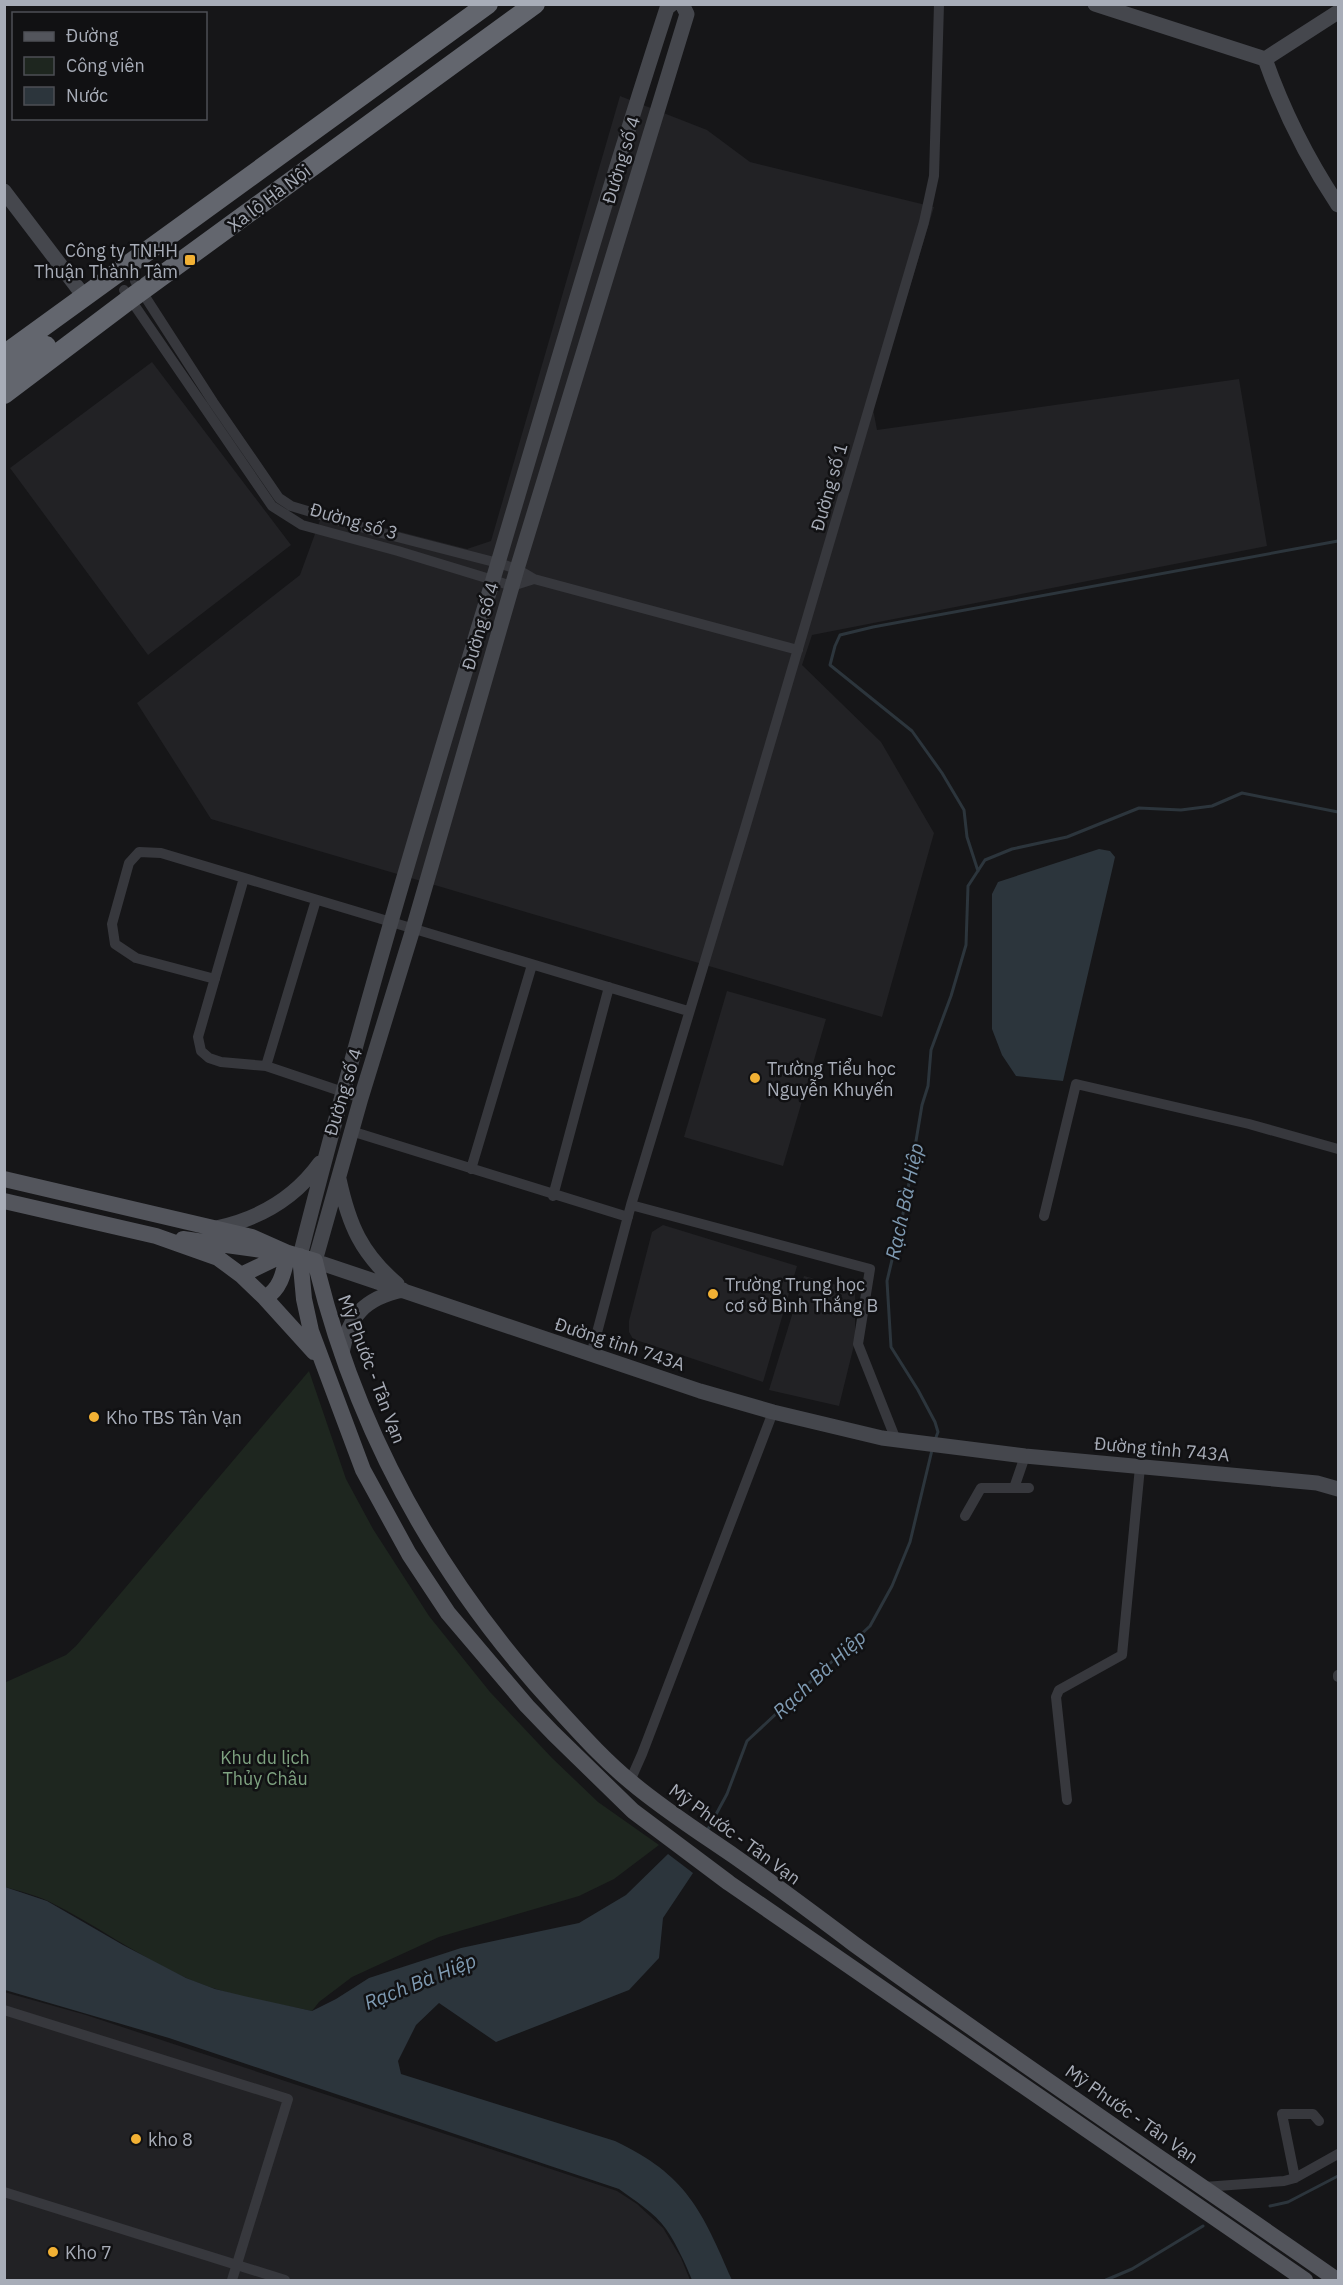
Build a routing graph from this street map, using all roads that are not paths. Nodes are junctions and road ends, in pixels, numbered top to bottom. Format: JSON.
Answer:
{"nodes":[{"id":1,"x":471,"y":4,"type":"edge"},
{"id":2,"x":488,"y":4,"type":"edge"},
{"id":3,"x":518,"y":4,"type":"edge"},
{"id":4,"x":535,"y":4,"type":"edge"},
{"id":5,"x":672,"y":4,"type":"edge"},
{"id":6,"x":682,"y":4,"type":"edge"},
{"id":7,"x":939,"y":4,"type":"edge"},
{"id":8,"x":1095,"y":4,"type":"edge"},
{"id":9,"x":1338,"y":12,"type":"edge"},
{"id":10,"x":1265,"y":59,"type":"junction"},
{"id":11,"x":4,"y":190,"type":"edge"},
{"id":12,"x":1338,"y":205,"type":"edge"},
{"id":13,"x":132,"y":290,"type":"junction"},
{"id":14,"x":83,"y":294,"type":"junction"},
{"id":15,"x":4,"y":355,"type":"edge"},
{"id":16,"x":4,"y":377,"type":"edge"},
{"id":17,"x":4,"y":394,"type":"edge"},
{"id":18,"x":288,"y":511,"type":"junction"},
{"id":19,"x":498,"y":563,"type":"junction"},
{"id":20,"x":517,"y":569,"type":"junction"},
{"id":21,"x":534,"y":579,"type":"junction"},
{"id":22,"x":492,"y":580,"type":"junction"},
{"id":23,"x":512,"y":586,"type":"junction"},
{"id":24,"x":798,"y":650,"type":"junction"},
{"id":25,"x":244,"y":878,"type":"junction"},
{"id":26,"x":316,"y":900,"type":"junction"},
{"id":27,"x":391,"y":922,"type":"junction"},
{"id":28,"x":413,"y":929,"type":"junction"},
{"id":29,"x":532,"y":964,"type":"junction"},
{"id":30,"x":215,"y":979,"type":"junction"},
{"id":31,"x":609,"y":987,"type":"junction"},
{"id":32,"x":688,"y":1011,"type":"junction"},
{"id":33,"x":266,"y":1066,"type":"junction"},
{"id":34,"x":343,"y":1092,"type":"junction"},
{"id":35,"x":361,"y":1098,"type":"junction"},
{"id":36,"x":351,"y":1131,"type":"junction"},
{"id":37,"x":1338,"y":1149,"type":"edge"},
{"id":38,"x":325,"y":1156,"type":"junction"},
{"id":39,"x":471,"y":1169,"type":"junction"},
{"id":40,"x":338,"y":1176,"type":"junction"},
{"id":41,"x":4,"y":1179,"type":"edge"},
{"id":42,"x":553,"y":1196,"type":"junction"},
{"id":43,"x":4,"y":1201,"type":"edge"},
{"id":44,"x":631,"y":1205,"type":"junction"},
{"id":45,"x":1044,"y":1216,"type":"dead end"},
{"id":46,"x":628,"y":1217,"type":"junction"},
{"id":47,"x":216,"y":1228,"type":"junction"},
{"id":48,"x":156,"y":1236,"type":"junction"},
{"id":49,"x":301,"y":1257,"type":"junction"},
{"id":50,"x":241,"y":1275,"type":"junction"},
{"id":51,"x":404,"y":1290,"type":"junction"},
{"id":52,"x":265,"y":1298,"type":"junction"},
{"id":53,"x":342,"y":1354,"type":"junction"},
{"id":54,"x":591,"y":1355,"type":"junction"},
{"id":55,"x":320,"y":1358,"type":"junction"},
{"id":56,"x":772,"y":1412,"type":"junction"},
{"id":57,"x":896,"y":1440,"type":"junction"},
{"id":58,"x":1025,"y":1456,"type":"junction"},
{"id":59,"x":1140,"y":1467,"type":"junction"},
{"id":60,"x":1014,"y":1488,"type":"junction"},
{"id":61,"x":1029,"y":1488,"type":"dead end"},
{"id":62,"x":1338,"y":1490,"type":"edge"},
{"id":63,"x":965,"y":1516,"type":"dead end"},
{"id":64,"x":454,"y":1580,"type":"junction"},
{"id":65,"x":434,"y":1593,"type":"junction"},
{"id":66,"x":630,"y":1781,"type":"junction"},
{"id":67,"x":1067,"y":1800,"type":"dead end"},
{"id":68,"x":4,"y":2010,"type":"edge"},
{"id":69,"x":1319,"y":2121,"type":"dead end"},
{"id":70,"x":1338,"y":2154,"type":"edge"},
{"id":71,"x":1295,"y":2178,"type":"junction"},
{"id":72,"x":1203,"y":2187,"type":"junction"},
{"id":73,"x":4,"y":2192,"type":"edge"},
{"id":74,"x":237,"y":2266,"type":"junction"},
{"id":75,"x":232,"y":2280,"type":"edge"},
{"id":76,"x":285,"y":2280,"type":"edge"},
{"id":77,"x":1305,"y":2280,"type":"edge"},
{"id":78,"x":1337,"y":2280,"type":"edge"}],
"edges":[{"from":1,"to":14,"type":"highway","name":"Xa lộ Hà Nội"},
{"from":2,"to":14,"type":"highway","name":"Xa lộ Hà Nội"},
{"from":3,"to":13,"type":"highway","name":"Xa lộ Hà Nội"},
{"from":4,"to":13,"type":"highway","name":"Xa lộ Hà Nội"},
{"from":5,"to":19,"type":"street","name":"Đường số 4"},
{"from":6,"to":20,"type":"street","name":"Đường số 4"},
{"from":7,"to":24,"type":"street","name":"Đường số 1"},
{"from":8,"to":10,"type":"street"},
{"from":9,"to":10,"type":"street"},
{"from":10,"to":12,"type":"street"},
{"from":11,"to":14,"type":"street"},
{"from":13,"to":16,"type":"highway","name":"Xa lộ Hà Nội"},
{"from":13,"to":17,"type":"highway","name":"Xa lộ Hà Nội"},
{"from":13,"to":18,"type":"street","name":"Đường số 3"},
{"from":14,"to":15,"type":"highway","name":"Xa lộ Hà Nội"},
{"from":18,"to":19,"type":"street","name":"Đường số 3"},
{"from":18,"to":22,"type":"street","name":"Đường số 3"},
{"from":19,"to":20,"type":"street","name":"Đường số 3"},
{"from":19,"to":22,"type":"street","name":"Đường số 4"},
{"from":20,"to":21,"type":"street","name":"Đường số 3"},
{"from":20,"to":23,"type":"street","name":"Đường số 4"},
{"from":21,"to":23,"type":"street"},
{"from":21,"to":24,"type":"street","name":"Đường số 3"},
{"from":22,"to":23,"type":"street","name":"Đường số 3"},
{"from":22,"to":27,"type":"street","name":"Đường số 4"},
{"from":23,"to":28,"type":"street","name":"Đường số 4"},
{"from":24,"to":32,"type":"street","name":"Đường số 1"},
{"from":25,"to":26,"type":"street"},
{"from":25,"to":30,"type":"street"},
{"from":25,"to":30,"type":"street"},
{"from":26,"to":27,"type":"street"},
{"from":26,"to":33,"type":"street"},
{"from":27,"to":28,"type":"street"},
{"from":27,"to":34,"type":"street","name":"Đường số 4"},
{"from":28,"to":29,"type":"street"},
{"from":28,"to":35,"type":"street","name":"Đường số 4"},
{"from":29,"to":31,"type":"street"},
{"from":29,"to":39,"type":"street"},
{"from":30,"to":33,"type":"street"},
{"from":31,"to":32,"type":"street"},
{"from":31,"to":42,"type":"street"},
{"from":32,"to":44,"type":"street","name":"Đường số 1"},
{"from":33,"to":34,"type":"street"},
{"from":34,"to":35,"type":"street"},
{"from":34,"to":38,"type":"street","name":"Đường số 4"},
{"from":35,"to":36,"type":"street","name":"Đường số 4"},
{"from":36,"to":39,"type":"street"},
{"from":36,"to":40,"type":"street","name":"Đường số 4"},
{"from":37,"to":45,"type":"street"},
{"from":38,"to":47,"type":"street"},
{"from":38,"to":49,"type":"street","name":"Đường số 4"},
{"from":39,"to":42,"type":"street"},
{"from":40,"to":49,"type":"street","name":"Đường số 4"},
{"from":40,"to":51,"type":"street"},
{"from":41,"to":47,"type":"main road"},
{"from":42,"to":46,"type":"street"},
{"from":43,"to":48,"type":"main road","name":"Mỹ Phước - Tân Vạn"},
{"from":44,"to":46,"type":"street","name":"Đường số 1"},
{"from":44,"to":57,"type":"street"},
{"from":46,"to":54,"type":"street","name":"Đường số 1"},
{"from":47,"to":49,"type":"main road"},
{"from":48,"to":49,"type":"main road","name":"Đường tỉnh 743A"},
{"from":48,"to":50,"type":"main road","name":"Mỹ Phước - Tân Vạn"},
{"from":49,"to":50,"type":"main road"},
{"from":49,"to":51,"type":"street","name":"Đường tỉnh 743A"},
{"from":49,"to":52,"type":"main road"},
{"from":49,"to":53,"type":"main road","name":"Mỹ Phước - Tân Vạn"},
{"from":49,"to":55,"type":"main road","name":"Mỹ Phước - Tân Vạn"},
{"from":50,"to":52,"type":"main road","name":"Mỹ Phước - Tân Vạn"},
{"from":51,"to":53,"type":"street"},
{"from":51,"to":54,"type":"street","name":"Đường tỉnh 743A"},
{"from":52,"to":55,"type":"main road","name":"Mỹ Phước - Tân Vạn"},
{"from":53,"to":64,"type":"main road","name":"Mỹ Phước - Tân Vạn"},
{"from":54,"to":56,"type":"street","name":"Đường tỉnh 743A"},
{"from":55,"to":65,"type":"main road","name":"Mỹ Phước - Tân Vạn"},
{"from":56,"to":57,"type":"street","name":"Đường tỉnh 743A"},
{"from":56,"to":66,"type":"street"},
{"from":57,"to":58,"type":"street","name":"Đường tỉnh 743A"},
{"from":58,"to":59,"type":"street","name":"Đường tỉnh 743A"},
{"from":58,"to":60,"type":"street"},
{"from":59,"to":62,"type":"street","name":"Đường tỉnh 743A"},
{"from":59,"to":67,"type":"street"},
{"from":60,"to":61,"type":"street"},
{"from":60,"to":63,"type":"street"},
{"from":64,"to":65,"type":"main road"},
{"from":64,"to":66,"type":"main road","name":"Mỹ Phước - Tân Vạn"},
{"from":65,"to":77,"type":"main road","name":"Mỹ Phước - Tân Vạn"},
{"from":66,"to":72,"type":"main road","name":"Mỹ Phước - Tân Vạn"},
{"from":68,"to":74,"type":"street"},
{"from":69,"to":71,"type":"street"},
{"from":70,"to":71,"type":"street"},
{"from":71,"to":72,"type":"street"},
{"from":72,"to":78,"type":"main road","name":"Mỹ Phước - Tân Vạn"},
{"from":73,"to":74,"type":"street"},
{"from":74,"to":75,"type":"street"},
{"from":74,"to":76,"type":"street"}]}
